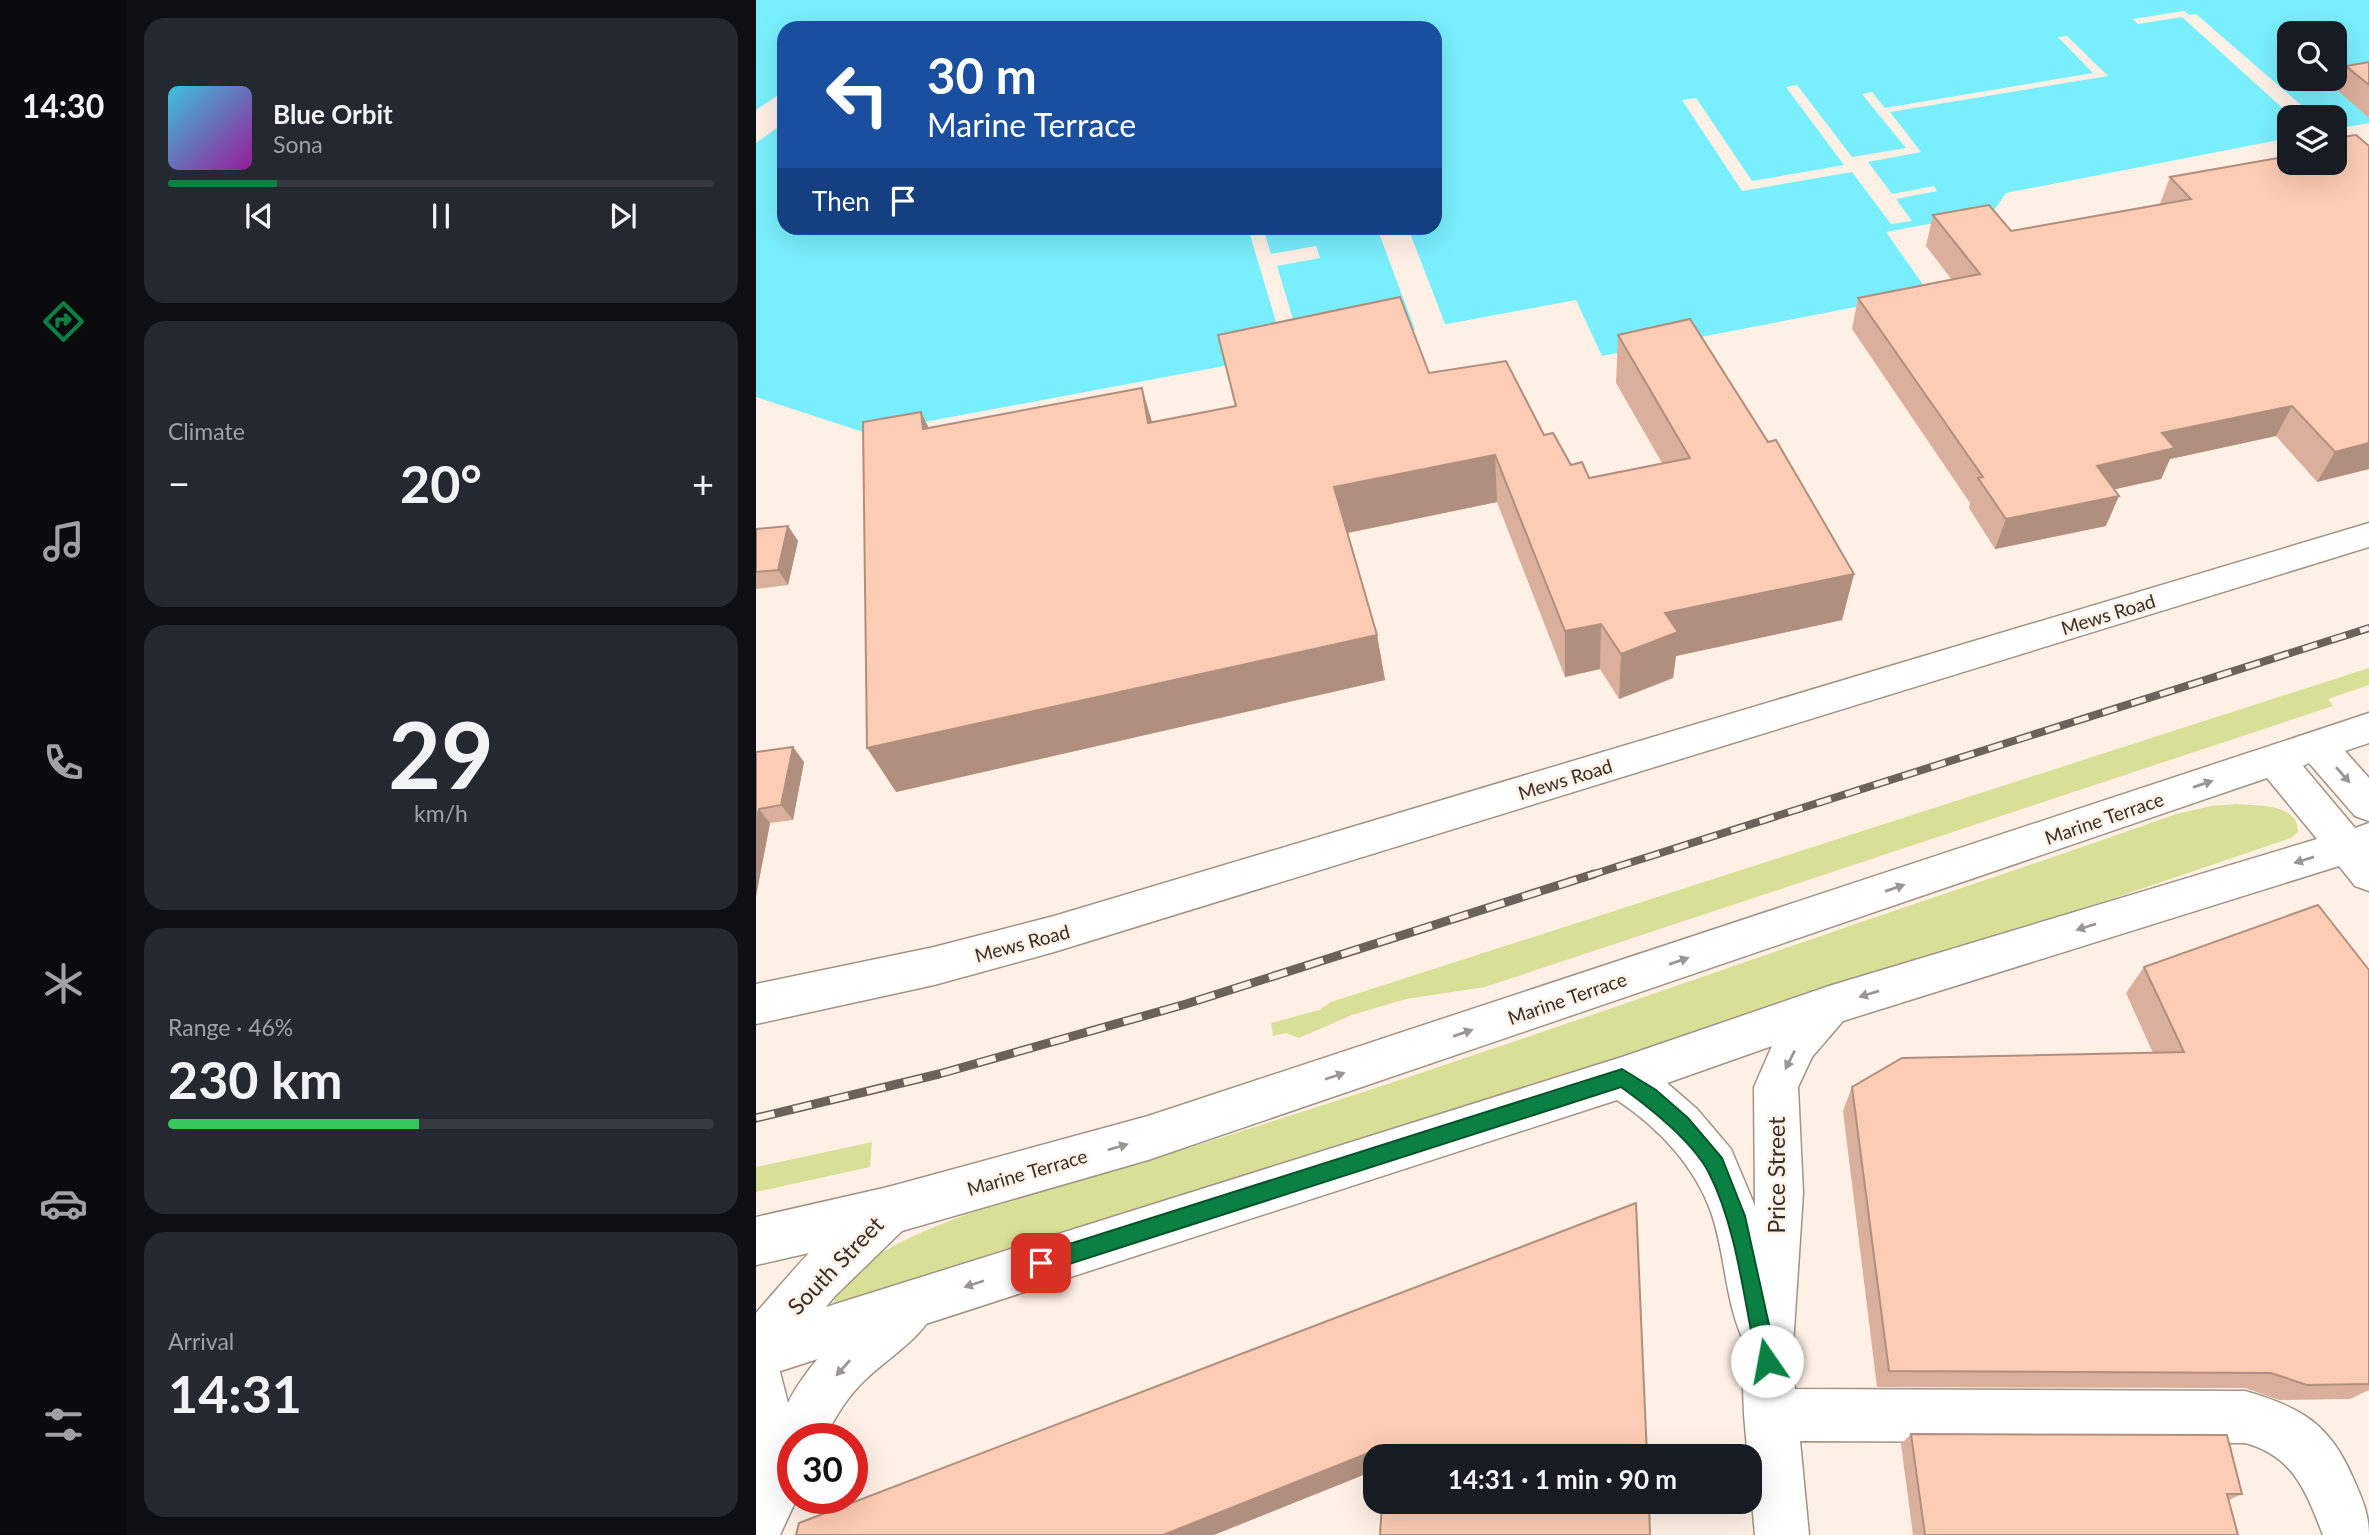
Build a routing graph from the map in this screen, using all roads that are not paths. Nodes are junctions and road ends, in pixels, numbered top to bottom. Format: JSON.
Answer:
{"nodes":[{"id":1,"x":2369,"y":535,"type":"edge"},
{"id":2,"x":2369,"y":728,"type":"edge"},
{"id":3,"x":2317,"y":746,"type":"junction"},
{"id":4,"x":2275,"y":760,"type":"junction"},
{"id":5,"x":2369,"y":805,"type":"edge"},
{"id":6,"x":2361,"y":854,"type":"edge"},
{"id":7,"x":756,"y":1004,"type":"edge"},
{"id":8,"x":1829,"y":1006,"type":"junction"},
{"id":9,"x":1622,"y":1078,"type":"junction"},
{"id":10,"x":888,"y":1212,"type":"junction"},
{"id":11,"x":756,"y":1241,"type":"edge"},
{"id":12,"x":912,"y":1306,"type":"junction"},
{"id":13,"x":756,"y":1353,"type":"edge"},
{"id":14,"x":1767,"y":1361,"type":"junction"},
{"id":15,"x":756,"y":1373,"type":"edge"},
{"id":16,"x":1770,"y":1415,"type":"junction"},
{"id":17,"x":805,"y":1423,"type":"edge"},
{"id":18,"x":756,"y":1447,"type":"edge"},
{"id":19,"x":777,"y":1483,"type":"edge"},
{"id":20,"x":756,"y":1528,"type":"edge"},
{"id":21,"x":1782,"y":1535,"type":"edge"},
{"id":22,"x":2350,"y":1535,"type":"edge"}],
"edges":[{"from":1,"to":7,"type":"street","name":"Mews Road"},
{"from":2,"to":3,"type":"street","name":"Marine Terrace"},
{"from":3,"to":4,"type":"street","name":"Marine Terrace"},
{"from":3,"to":5,"type":"street","one_way":true},
{"from":4,"to":6,"type":"street"},
{"from":10,"to":4,"type":"street","name":"Marine Terrace","one_way":true},
{"from":6,"to":8,"type":"street","one_way":true},
{"from":8,"to":9,"type":"street"},
{"from":8,"to":14,"type":"street","name":"Price Street","one_way":true},
{"from":9,"to":12,"type":"street","one_way":true},
{"from":9,"to":14,"type":"street","name":"Price Street"},
{"from":10,"to":11,"type":"street","name":"Marine Terrace"},
{"from":10,"to":13,"type":"street","name":"South Street"},
{"from":12,"to":13,"type":"street"},
{"from":12,"to":17,"type":"street","one_way":true},
{"from":14,"to":16,"type":"street","name":"Price Street"},
{"from":15,"to":18,"type":"street"},
{"from":16,"to":21,"type":"street","name":"Price Street"},
{"from":16,"to":22,"type":"street"},
{"from":19,"to":20,"type":"street"}]}
